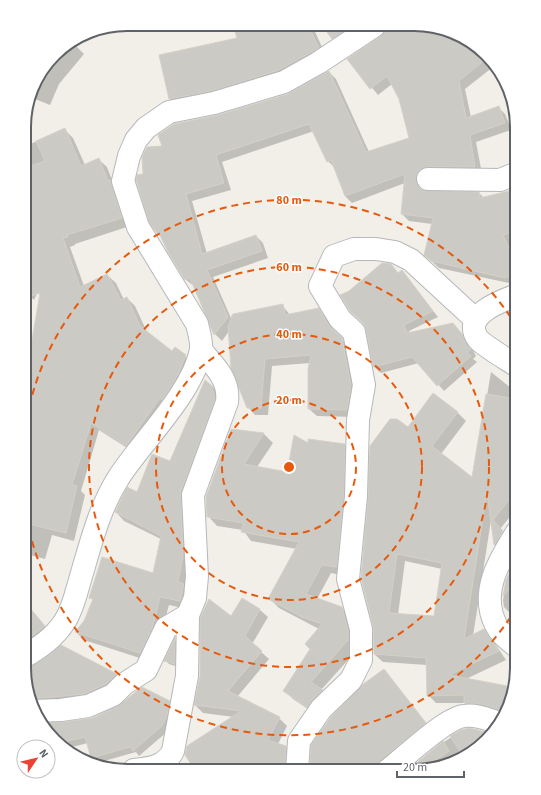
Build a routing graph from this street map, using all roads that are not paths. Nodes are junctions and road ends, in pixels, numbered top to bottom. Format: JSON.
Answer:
{"nodes":[{"id":1,"x":366,"y":31,"type":"edge"},
{"id":2,"x":510,"y":176,"type":"edge"},
{"id":3,"x":428,"y":179,"type":"dead end"},
{"id":4,"x":510,"y":298,"type":"edge"},
{"id":5,"x":476,"y":320,"type":"junction"},
{"id":6,"x":201,"y":350,"type":"junction"},
{"id":7,"x":510,"y":361,"type":"edge"},
{"id":8,"x":510,"y":543,"type":"edge"},
{"id":9,"x":188,"y":616,"type":"junction"},
{"id":10,"x":510,"y":640,"type":"edge"},
{"id":11,"x":31,"y":652,"type":"edge"},
{"id":12,"x":41,"y":711,"type":"edge"},
{"id":13,"x":494,"y":721,"type":"edge"},
{"id":14,"x":161,"y":764,"type":"edge"},
{"id":15,"x":297,"y":764,"type":"edge"},
{"id":16,"x":396,"y":764,"type":"edge"}],
"edges":[{"from":1,"to":6,"type":"street"},
{"from":2,"to":3,"type":"street"},
{"from":4,"to":5,"type":"street"},
{"from":5,"to":7,"type":"street"},
{"from":5,"to":15,"type":"street"},
{"from":6,"to":9,"type":"street"},
{"from":6,"to":11,"type":"street"},
{"from":8,"to":10,"type":"street"},
{"from":9,"to":12,"type":"street"},
{"from":9,"to":14,"type":"street"},
{"from":13,"to":16,"type":"street"}]}
